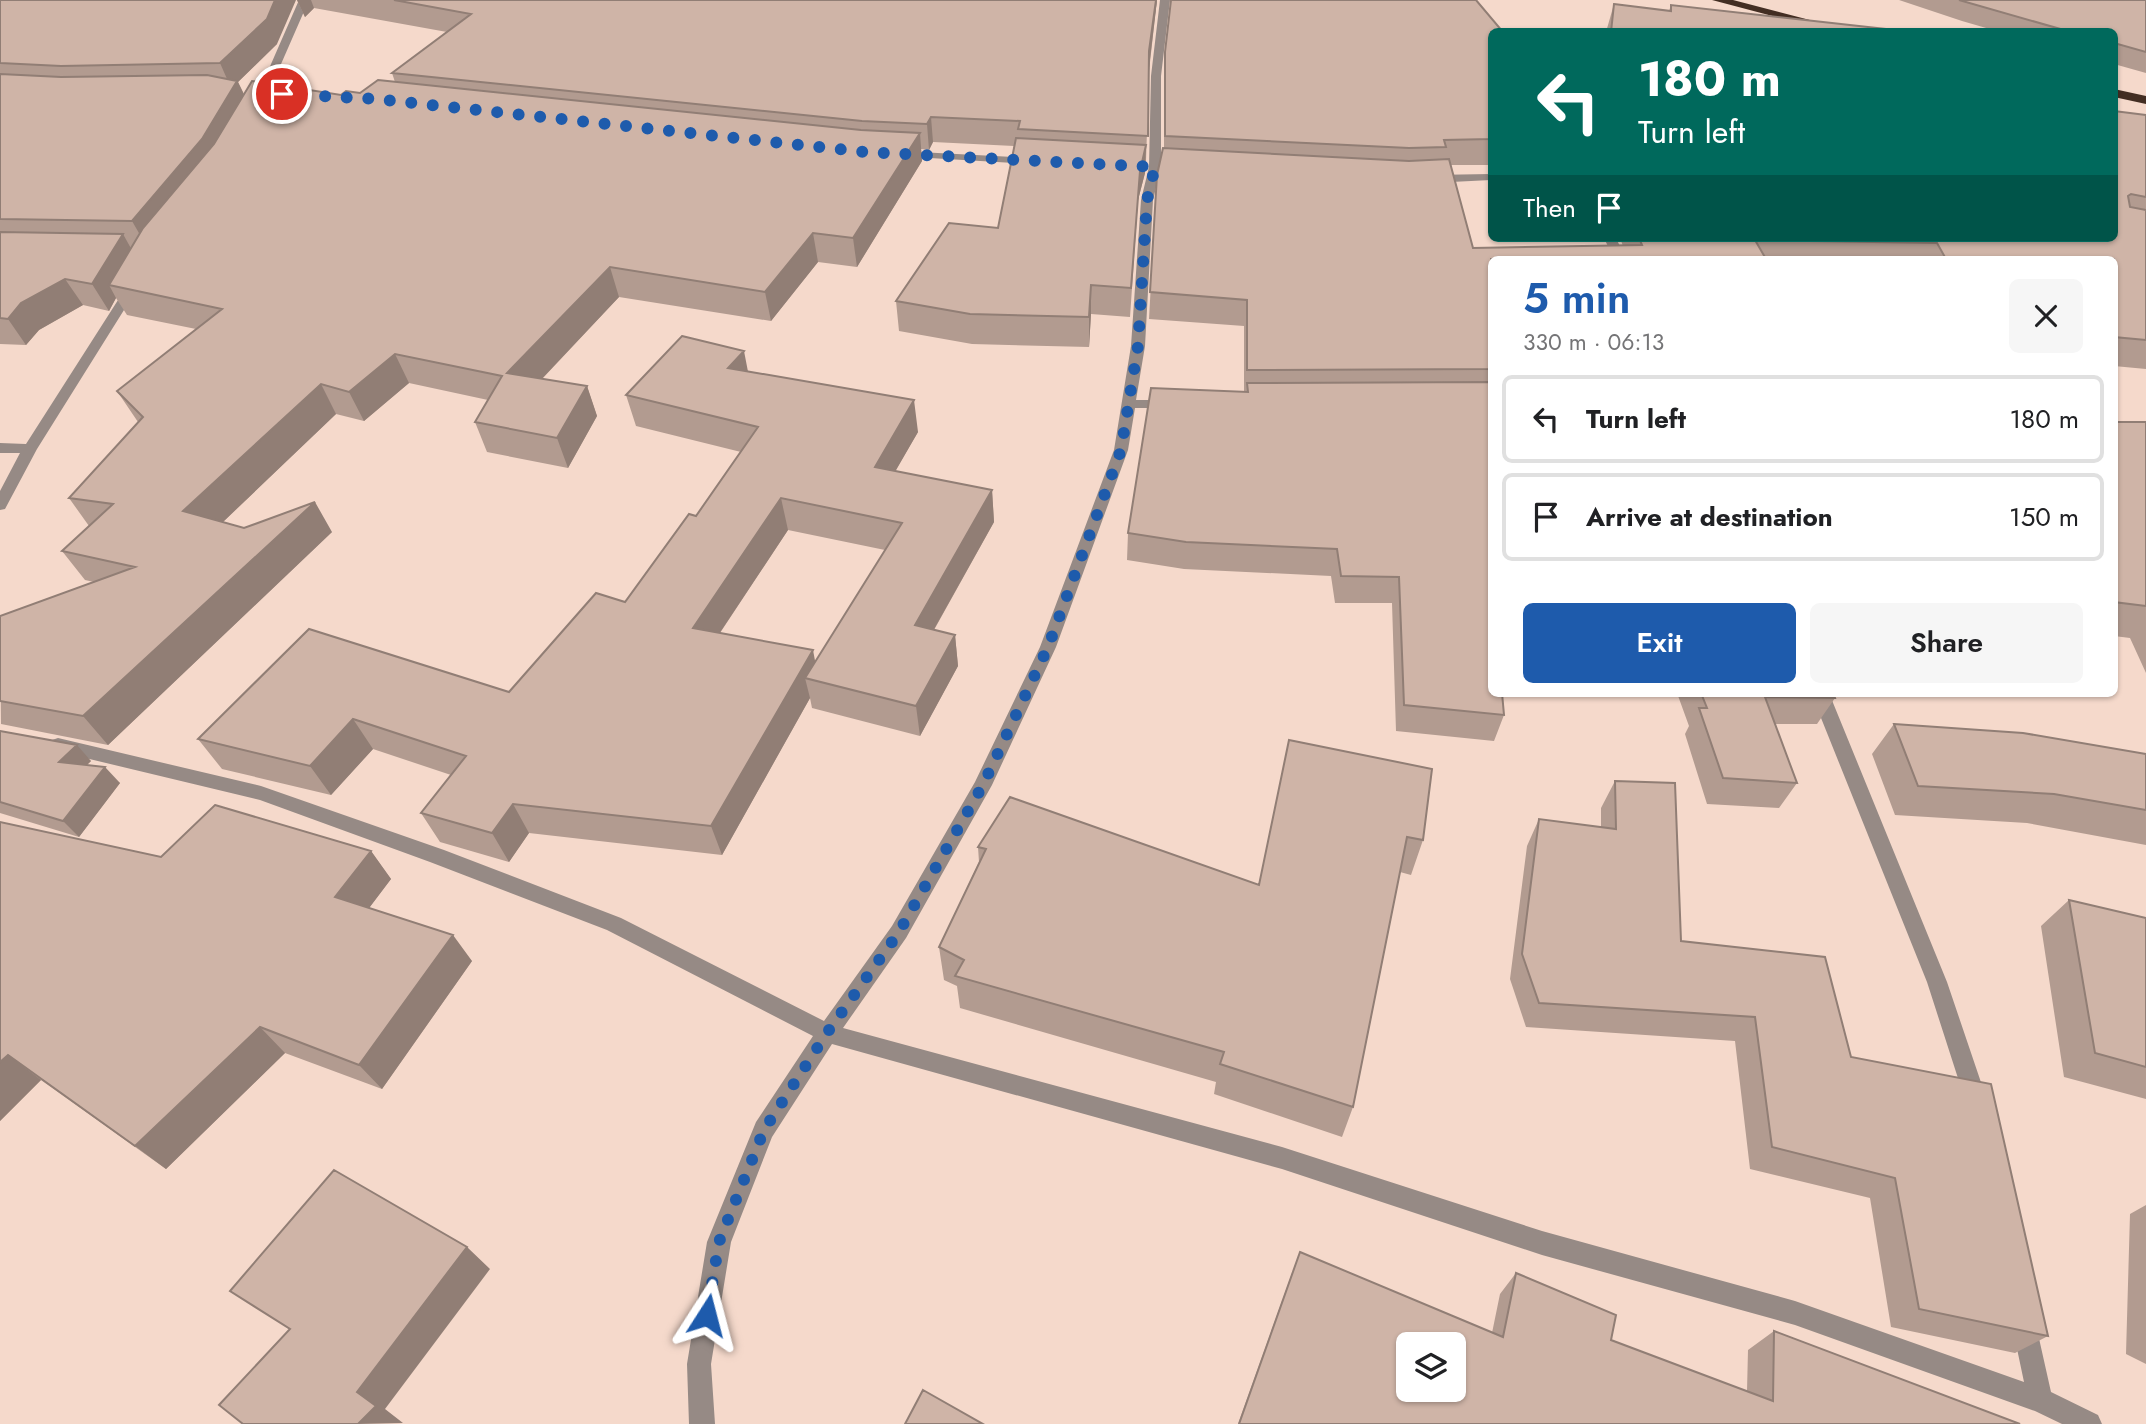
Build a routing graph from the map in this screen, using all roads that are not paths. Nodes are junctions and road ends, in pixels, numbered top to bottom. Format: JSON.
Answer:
{"nodes":[{"id":1,"x":304,"y":0,"type":"edge"},
{"id":2,"x":1165,"y":0,"type":"edge"},
{"id":3,"x":1718,"y":0,"type":"edge"},
{"id":4,"x":1834,"y":28,"type":"edge"},
{"id":5,"x":2118,"y":94,"type":"edge"},
{"id":6,"x":2146,"y":100,"type":"edge"},
{"id":7,"x":256,"y":112,"type":"edge"},
{"id":8,"x":889,"y":153,"type":"edge"},
{"id":9,"x":1051,"y":162,"type":"edge"},
{"id":10,"x":1488,"y":177,"type":"edge"},
{"id":11,"x":1417,"y":179,"type":"edge"},
{"id":12,"x":139,"y":275,"type":"edge"},
{"id":13,"x":1128,"y":404,"type":"junction"},
{"id":14,"x":1184,"y":404,"type":"edge"},
{"id":15,"x":0,"y":448,"type":"edge"},
{"id":16,"x":30,"y":449,"type":"junction"},
{"id":17,"x":0,"y":505,"type":"edge"},
{"id":18,"x":1822,"y":697,"type":"edge"},
{"id":19,"x":37,"y":741,"type":"edge"},
{"id":20,"x":827,"y":1033,"type":"junction"},
{"id":21,"x":1982,"y":1127,"type":"edge"},
{"id":22,"x":2020,"y":1305,"type":"edge"},
{"id":23,"x":2040,"y":1401,"type":"junction"},
{"id":24,"x":702,"y":1424,"type":"edge"},
{"id":25,"x":2089,"y":1424,"type":"edge"}],
"edges":[{"from":1,"to":7,"type":"street"},
{"from":2,"to":13,"type":"street"},
{"from":3,"to":4,"type":"highway"},
{"from":5,"to":6,"type":"highway"},
{"from":8,"to":9,"type":"street"},
{"from":10,"to":11,"type":"street"},
{"from":12,"to":16,"type":"street"},
{"from":13,"to":14,"type":"street"},
{"from":13,"to":20,"type":"street"},
{"from":15,"to":16,"type":"street"},
{"from":16,"to":17,"type":"street"},
{"from":18,"to":21,"type":"street"},
{"from":19,"to":20,"type":"street"},
{"from":20,"to":23,"type":"street"},
{"from":20,"to":24,"type":"street"},
{"from":22,"to":23,"type":"street"},
{"from":23,"to":25,"type":"street"}]}
